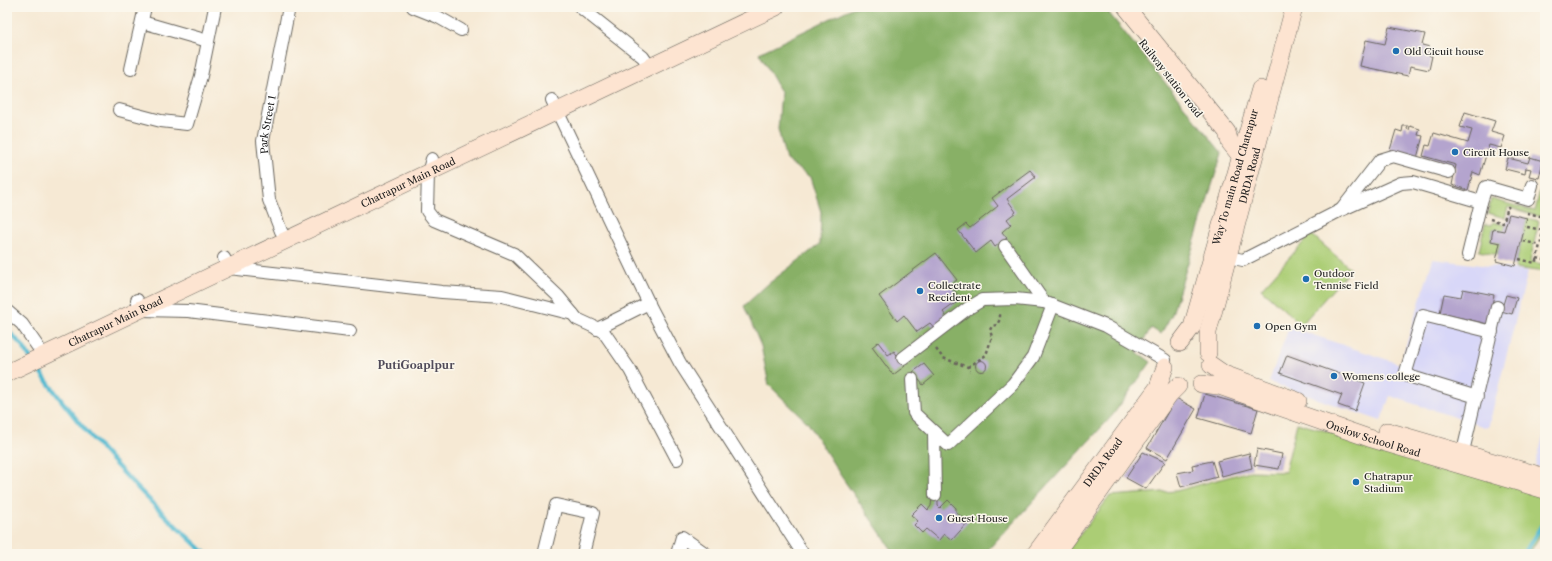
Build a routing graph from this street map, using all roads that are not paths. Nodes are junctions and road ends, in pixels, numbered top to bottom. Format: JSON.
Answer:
{"nodes":[{"id":1,"x":145,"y":7,"type":"edge"},
{"id":2,"x":215,"y":7,"type":"edge"},
{"id":3,"x":289,"y":7,"type":"edge"},
{"id":4,"x":413,"y":7,"type":"edge"},
{"id":5,"x":580,"y":7,"type":"edge"},
{"id":6,"x":750,"y":7,"type":"edge"},
{"id":7,"x":776,"y":7,"type":"edge"},
{"id":8,"x":1116,"y":7,"type":"edge"},
{"id":9,"x":1126,"y":7,"type":"edge"},
{"id":10,"x":1286,"y":9,"type":"edge"},
{"id":11,"x":441,"y":12,"type":"edge"},
{"id":12,"x":142,"y":22,"type":"junction"},
{"id":13,"x":461,"y":30,"type":"dead end"},
{"id":14,"x":208,"y":40,"type":"junction"},
{"id":15,"x":646,"y":62,"type":"junction"},
{"id":16,"x":131,"y":69,"type":"dead end"},
{"id":17,"x":554,"y":106,"type":"junction"},
{"id":18,"x":119,"y":110,"type":"dead end"},
{"id":19,"x":1259,"y":137,"type":"joint"},
{"id":20,"x":1230,"y":143,"type":"junction"},
{"id":21,"x":1246,"y":163,"type":"junction"},
{"id":22,"x":430,"y":166,"type":"junction"},
{"id":23,"x":1449,"y":172,"type":"dead end"},
{"id":24,"x":1532,"y":185,"type":"dead end"},
{"id":25,"x":1481,"y":202,"type":"junction"},
{"id":26,"x":1341,"y":210,"type":"junction"},
{"id":27,"x":284,"y":236,"type":"junction"},
{"id":28,"x":1005,"y":246,"type":"dead end"},
{"id":29,"x":1468,"y":255,"type":"dead end"},
{"id":30,"x":1228,"y":257,"type":"junction"},
{"id":31,"x":227,"y":263,"type":"junction"},
{"id":32,"x":649,"y":303,"type":"junction"},
{"id":33,"x":1048,"y":304,"type":"junction"},
{"id":34,"x":139,"y":305,"type":"junction"},
{"id":35,"x":1497,"y":307,"type":"dead end"},
{"id":36,"x":7,"y":311,"type":"edge"},
{"id":37,"x":573,"y":314,"type":"junction"},
{"id":38,"x":597,"y":328,"type":"junction"},
{"id":39,"x":350,"y":331,"type":"dead end"},
{"id":40,"x":1492,"y":332,"type":"junction"},
{"id":41,"x":1180,"y":343,"type":"junction"},
{"id":42,"x":27,"y":356,"type":"edge"},
{"id":43,"x":903,"y":358,"type":"dead end"},
{"id":44,"x":1210,"y":359,"type":"junction"},
{"id":45,"x":1165,"y":364,"type":"junction"},
{"id":46,"x":7,"y":373,"type":"edge"},
{"id":47,"x":912,"y":379,"type":"dead end"},
{"id":48,"x":1202,"y":384,"type":"junction"},
{"id":49,"x":1178,"y":386,"type":"junction"},
{"id":50,"x":1477,"y":397,"type":"junction"},
{"id":51,"x":934,"y":432,"type":"junction"},
{"id":52,"x":678,"y":459,"type":"dead end"},
{"id":53,"x":1462,"y":459,"type":"junction"},
{"id":54,"x":1545,"y":477,"type":"edge"},
{"id":55,"x":1545,"y":490,"type":"edge"},
{"id":56,"x":935,"y":495,"type":"dead end"},
{"id":57,"x":544,"y":554,"type":"edge"},
{"id":58,"x":583,"y":554,"type":"edge"},
{"id":59,"x":677,"y":554,"type":"edge"},
{"id":60,"x":706,"y":554,"type":"edge"},
{"id":61,"x":803,"y":554,"type":"edge"},
{"id":62,"x":1035,"y":554,"type":"edge"},
{"id":63,"x":1055,"y":554,"type":"edge"}],
"edges":[{"from":1,"to":12,"type":"street"},
{"from":2,"to":14,"type":"street"},
{"from":3,"to":27,"type":"street","name":"Park Street 1"},
{"from":4,"to":11,"type":"street"},
{"from":5,"to":15,"type":"street"},
{"from":6,"to":15,"type":"main road","name":"Chatrapur Main Road"},
{"from":7,"to":15,"type":"main road","name":"Chatrapur Main Road"},
{"from":8,"to":20,"type":"main road","name":"Railway station road"},
{"from":9,"to":20,"type":"main road","name":"Railway station road"},
{"from":10,"to":19,"type":"main road","name":"Way To main Road Chatrapur"},
{"from":10,"to":21,"type":"main road","name":"Way To main Road Chatrapur"},
{"from":11,"to":13,"type":"street"},
{"from":12,"to":14,"type":"street"},
{"from":12,"to":16,"type":"street"},
{"from":14,"to":18,"type":"street"},
{"from":15,"to":17,"type":"main road","name":"Chatrapur Main Road"},
{"from":17,"to":22,"type":"main road","name":"Chatrapur Main Road"},
{"from":17,"to":32,"type":"street"},
{"from":19,"to":21,"type":"main road","name":"DRDA Road"},
{"from":20,"to":21,"type":"main road","name":"Railway station road"},
{"from":21,"to":30,"type":"main road","name":"DRDA Road"},
{"from":21,"to":41,"type":"main road","name":"Way To main Road Chatrapur"},
{"from":22,"to":27,"type":"main road","name":"Chatrapur Main Road"},
{"from":22,"to":37,"type":"street"},
{"from":23,"to":26,"type":"street"},
{"from":24,"to":25,"type":"street"},
{"from":25,"to":26,"type":"street"},
{"from":25,"to":29,"type":"street"},
{"from":26,"to":30,"type":"street"},
{"from":27,"to":31,"type":"main road","name":"Chatrapur Main Road"},
{"from":28,"to":33,"type":"street"},
{"from":30,"to":44,"type":"main road","name":"DRDA Road"},
{"from":31,"to":34,"type":"main road","name":"Chatrapur Main Road"},
{"from":31,"to":37,"type":"street"},
{"from":32,"to":38,"type":"street"},
{"from":32,"to":61,"type":"street"},
{"from":33,"to":43,"type":"street"},
{"from":33,"to":45,"type":"street"},
{"from":33,"to":51,"type":"street"},
{"from":34,"to":39,"type":"street"},
{"from":34,"to":42,"type":"main road","name":"Chatrapur Main Road"},
{"from":35,"to":40,"type":"street"},
{"from":36,"to":42,"type":"street"},
{"from":37,"to":38,"type":"street"},
{"from":38,"to":52,"type":"street"},
{"from":40,"to":50,"type":"street"},
{"from":40,"to":50,"type":"street"},
{"from":41,"to":44,"type":"main road"},
{"from":41,"to":45,"type":"main road"},
{"from":42,"to":46,"type":"main road"},
{"from":44,"to":48,"type":"main road"},
{"from":44,"to":53,"type":"main road","name":"Onslow School Road"},
{"from":45,"to":49,"type":"main road"},
{"from":45,"to":62,"type":"main road","name":"DRDA Road"},
{"from":47,"to":51,"type":"street"},
{"from":48,"to":49,"type":"main road"},
{"from":48,"to":53,"type":"main road","name":"Onslow School Road"},
{"from":49,"to":63,"type":"main road","name":"DRDA Road"},
{"from":50,"to":53,"type":"street"},
{"from":51,"to":56,"type":"street"},
{"from":53,"to":54,"type":"main road","name":"Onslow School Road"},
{"from":53,"to":55,"type":"main road","name":"Onslow School Road"},
{"from":57,"to":58,"type":"street"},
{"from":59,"to":60,"type":"street"}]}
